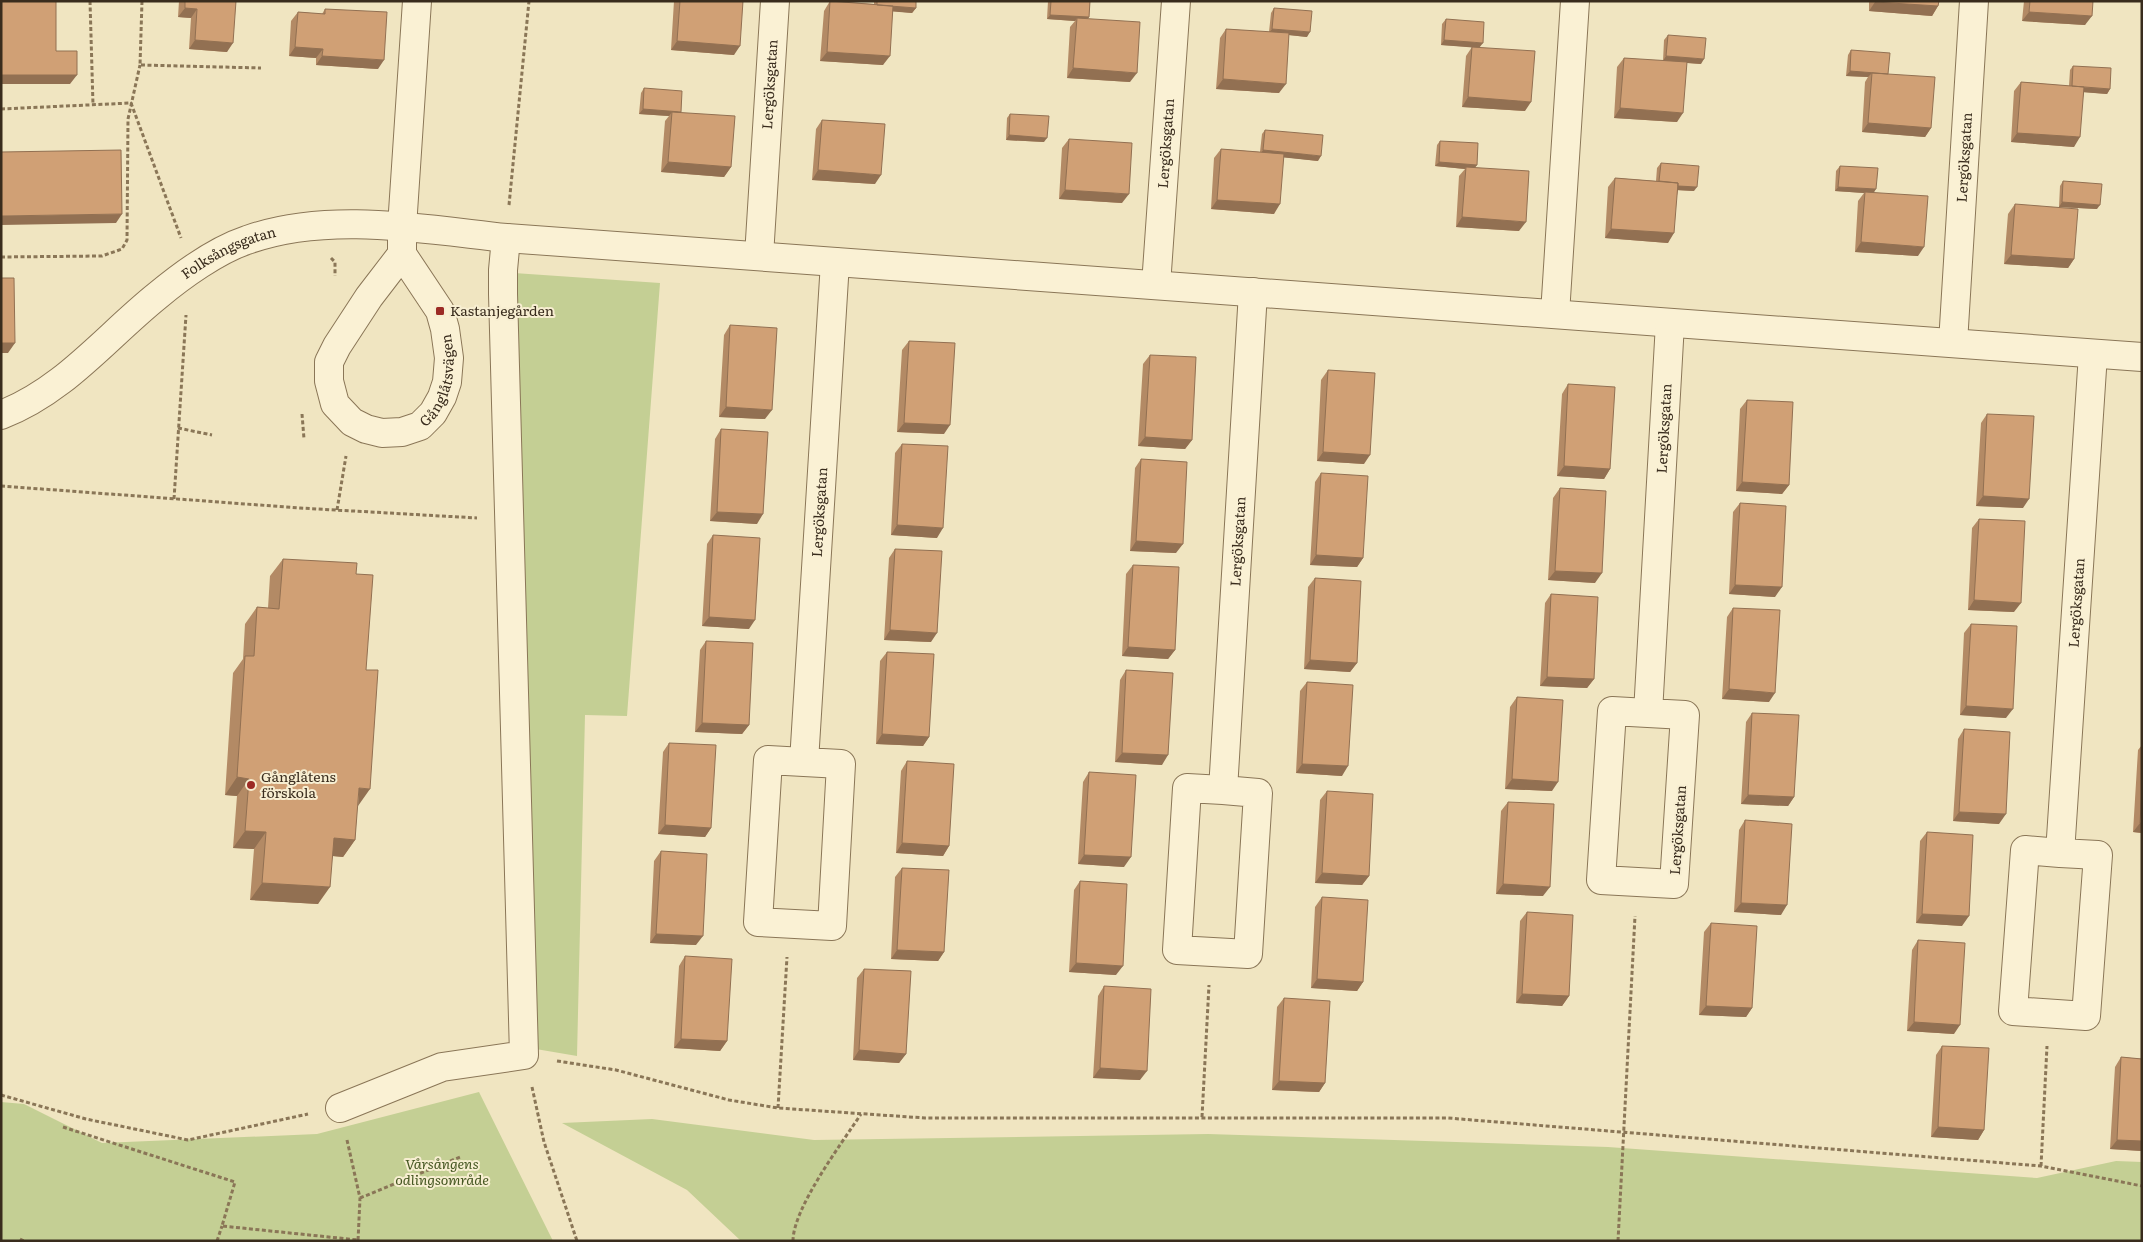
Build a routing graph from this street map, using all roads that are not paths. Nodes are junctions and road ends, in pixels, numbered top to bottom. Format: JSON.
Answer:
{"nodes":[{"id":1,"x":418,"y":1,"type":"edge"},
{"id":2,"x":776,"y":1,"type":"edge"},
{"id":3,"x":1176,"y":1,"type":"edge"},
{"id":4,"x":1575,"y":1,"type":"edge"},
{"id":5,"x":1974,"y":1,"type":"edge"},
{"id":6,"x":506,"y":238,"type":"junction"},
{"id":7,"x":402,"y":240,"type":"junction"},
{"id":8,"x":759,"y":256,"type":"junction"},
{"id":9,"x":835,"y":262,"type":"junction"},
{"id":10,"x":1156,"y":285,"type":"junction"},
{"id":11,"x":1253,"y":292,"type":"junction"},
{"id":12,"x":1555,"y":314,"type":"junction"},
{"id":13,"x":1670,"y":323,"type":"junction"},
{"id":14,"x":1953,"y":343,"type":"junction"},
{"id":15,"x":2093,"y":354,"type":"junction"},
{"id":16,"x":2142,"y":357,"type":"edge"},
{"id":17,"x":1,"y":415,"type":"edge"},
{"id":18,"x":1648,"y":713,"type":"junction"},
{"id":19,"x":804,"y":762,"type":"junction"},
{"id":20,"x":1223,"y":790,"type":"junction"},
{"id":21,"x":2060,"y":852,"type":"junction"},
{"id":22,"x":340,"y":1108,"type":"road end"}],
"edges":[{"from":1,"to":7,"type":"street"},
{"from":2,"to":8,"type":"street","name":"Lergöksgatan"},
{"from":3,"to":10,"type":"street","name":"Lergöksgatan"},
{"from":4,"to":12,"type":"street"},
{"from":5,"to":14,"type":"street","name":"Lergöksgatan"},
{"from":6,"to":7,"type":"street","name":"Folksångsgatan"},
{"from":6,"to":8,"type":"street"},
{"from":6,"to":22,"type":"street"},
{"from":7,"to":7,"type":"street","name":"Gånglåtsvägen"},
{"from":7,"to":17,"type":"street","name":"Folksångsgatan"},
{"from":8,"to":9,"type":"street"},
{"from":9,"to":10,"type":"street"},
{"from":9,"to":19,"type":"street","name":"Lergöksgatan"},
{"from":10,"to":11,"type":"street"},
{"from":11,"to":12,"type":"street"},
{"from":11,"to":20,"type":"street","name":"Lergöksgatan"},
{"from":12,"to":13,"type":"street"},
{"from":13,"to":14,"type":"street"},
{"from":13,"to":18,"type":"street","name":"Lergöksgatan"},
{"from":14,"to":15,"type":"street"},
{"from":15,"to":16,"type":"street"},
{"from":15,"to":21,"type":"street","name":"Lergöksgatan"},
{"from":18,"to":18,"type":"street","name":"Lergöksgatan"},
{"from":19,"to":19,"type":"street"},
{"from":20,"to":20,"type":"street"},
{"from":21,"to":21,"type":"street"}]}
